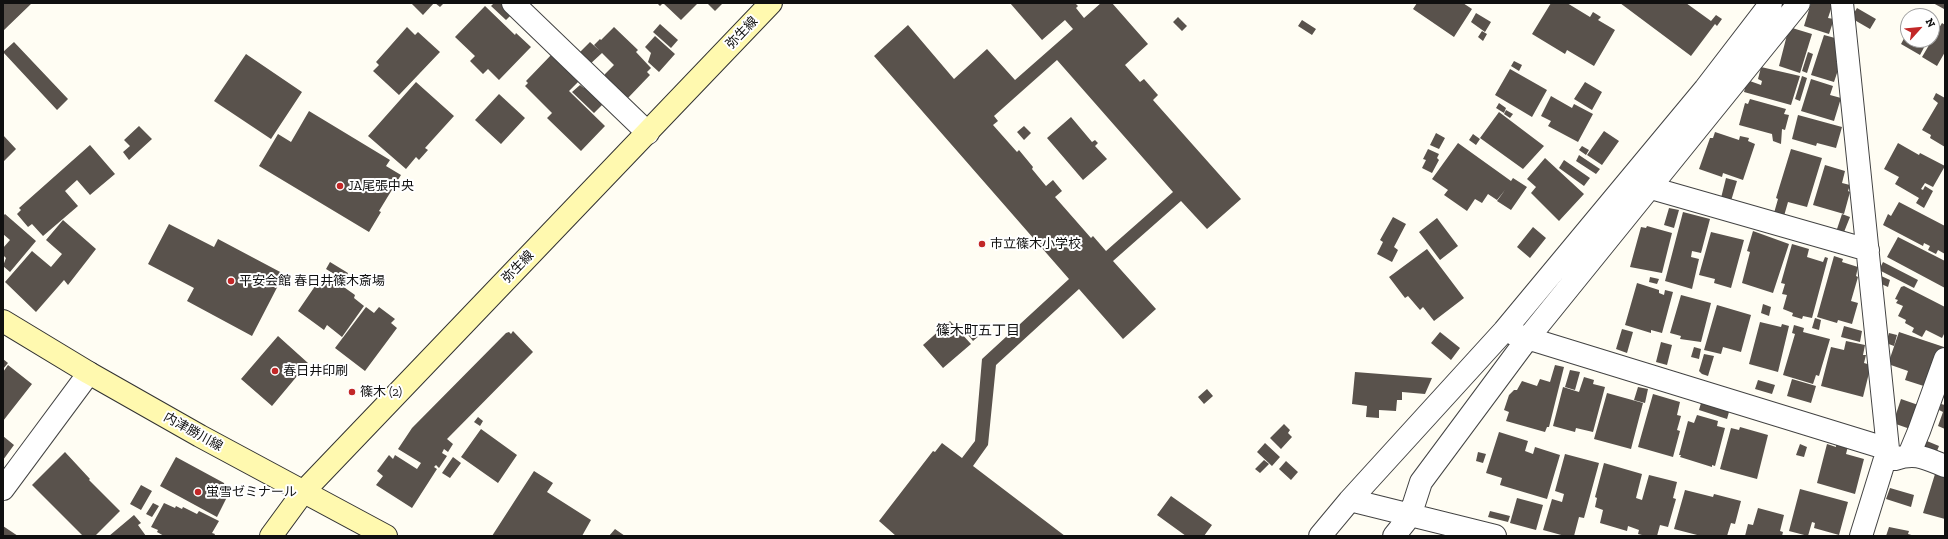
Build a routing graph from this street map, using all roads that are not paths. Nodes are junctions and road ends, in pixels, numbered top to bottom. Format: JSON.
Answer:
{"nodes":[{"id":1,"x":513,"y":3,"type":"edge"},
{"id":2,"x":771,"y":3,"type":"edge"},
{"id":3,"x":1771,"y":3,"type":"edge"},
{"id":4,"x":1799,"y":3,"type":"edge"},
{"id":5,"x":1842,"y":3,"type":"edge"},
{"id":6,"x":648,"y":132,"type":"junction"},
{"id":7,"x":1628,"y":181,"type":"junction"},
{"id":8,"x":1650,"y":187,"type":"junction"},
{"id":9,"x":1868,"y":250,"type":"junction"},
{"id":10,"x":3,"y":321,"type":"edge"},
{"id":11,"x":1504,"y":331,"type":"junction"},
{"id":12,"x":1528,"y":338,"type":"junction"},
{"id":13,"x":1945,"y":359,"type":"edge"},
{"id":14,"x":89,"y":373,"type":"junction"},
{"id":15,"x":1894,"y":454,"type":"junction"},
{"id":16,"x":1945,"y":466,"type":"edge"},
{"id":17,"x":3,"y":489,"type":"edge"},
{"id":18,"x":304,"y":491,"type":"junction"},
{"id":19,"x":1350,"y":500,"type":"junction"},
{"id":20,"x":1410,"y":516,"type":"junction"},
{"id":21,"x":271,"y":536,"type":"edge"},
{"id":22,"x":386,"y":536,"type":"edge"},
{"id":23,"x":1320,"y":536,"type":"edge"},
{"id":24,"x":1394,"y":536,"type":"edge"},
{"id":25,"x":1495,"y":536,"type":"edge"},
{"id":26,"x":1861,"y":536,"type":"edge"}],
"edges":[{"from":1,"to":6,"type":"street"},
{"from":2,"to":6,"type":"street","name":"弥生線"},
{"from":3,"to":7,"type":"street"},
{"from":4,"to":8,"type":"street"},
{"from":5,"to":9,"type":"street"},
{"from":6,"to":18,"type":"street","name":"弥生線"},
{"from":7,"to":8,"type":"street"},
{"from":7,"to":11,"type":"street"},
{"from":8,"to":9,"type":"street"},
{"from":8,"to":12,"type":"street"},
{"from":9,"to":15,"type":"street"},
{"from":10,"to":14,"type":"street","name":"内津勝川線"},
{"from":11,"to":12,"type":"street"},
{"from":11,"to":19,"type":"street"},
{"from":12,"to":15,"type":"street"},
{"from":12,"to":20,"type":"street"},
{"from":13,"to":15,"type":"street"},
{"from":14,"to":17,"type":"street"},
{"from":14,"to":18,"type":"street","name":"内津勝川線"},
{"from":15,"to":16,"type":"street"},
{"from":15,"to":26,"type":"street"},
{"from":18,"to":21,"type":"street","name":"弥生線"},
{"from":18,"to":22,"type":"street","name":"内津勝川線"},
{"from":19,"to":20,"type":"street"},
{"from":19,"to":23,"type":"street"},
{"from":20,"to":24,"type":"street"},
{"from":20,"to":25,"type":"street"}]}
